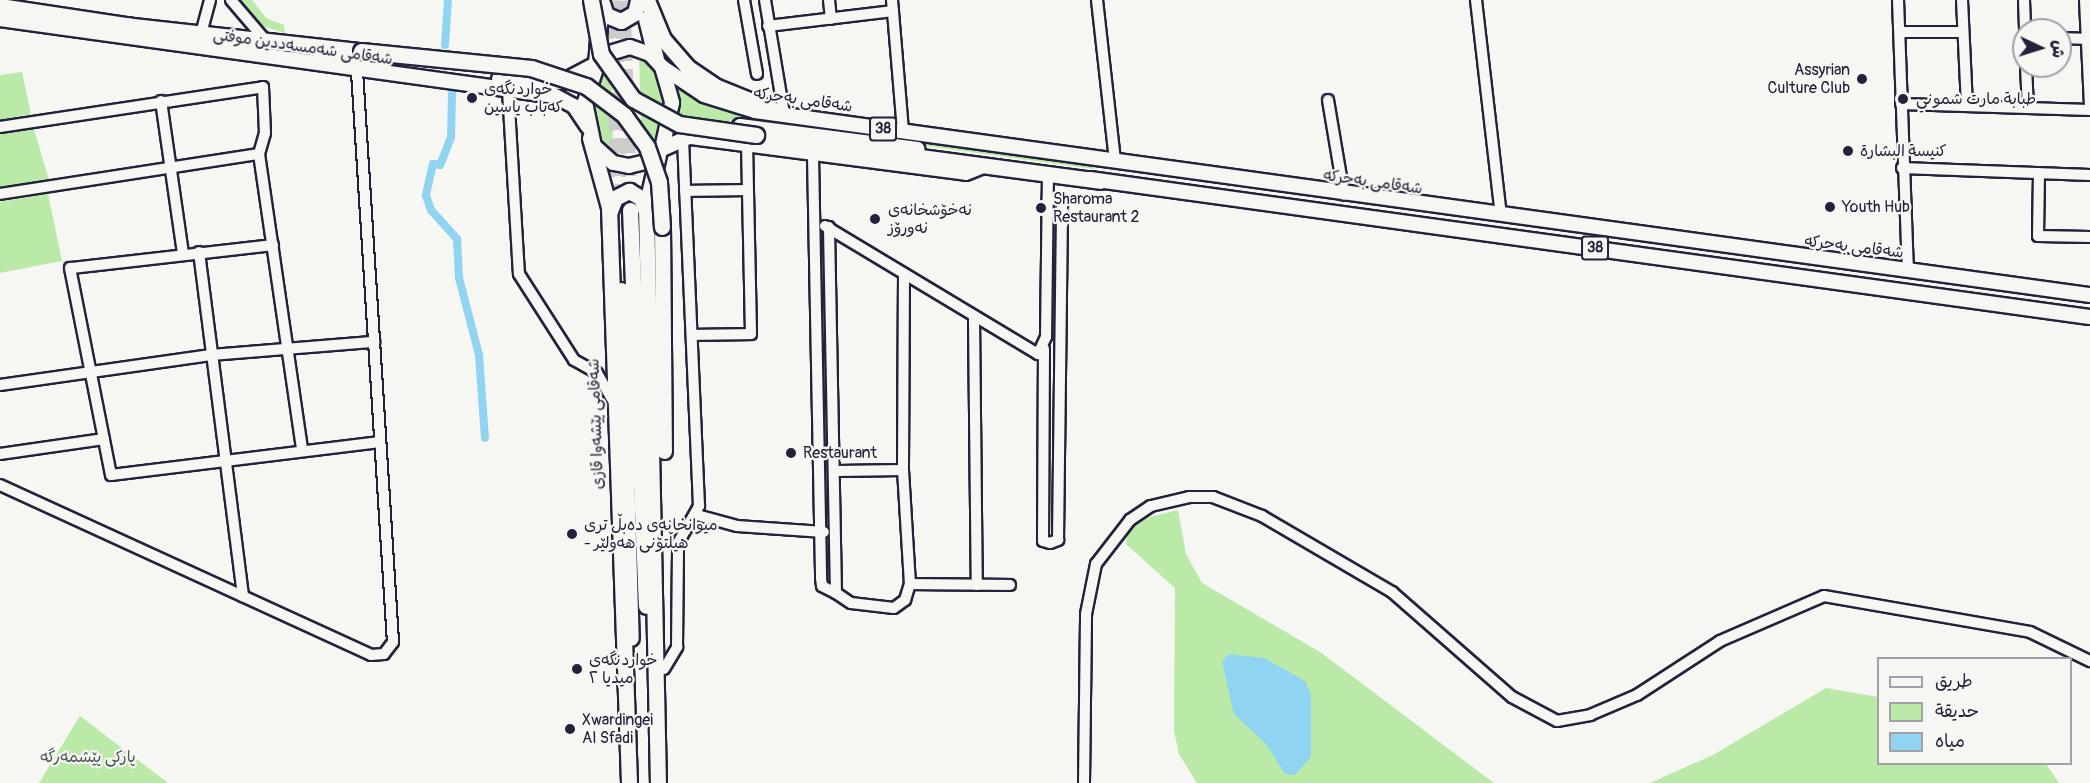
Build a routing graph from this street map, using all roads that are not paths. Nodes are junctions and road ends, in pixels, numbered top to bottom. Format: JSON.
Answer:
{"nodes":[{"id":1,"x":210,"y":0,"type":"edge"},
{"id":2,"x":231,"y":0,"type":"edge"},
{"id":3,"x":591,"y":0,"type":"edge"},
{"id":4,"x":601,"y":0,"type":"edge"},
{"id":5,"x":638,"y":0,"type":"edge"},
{"id":6,"x":645,"y":0,"type":"edge"},
{"id":7,"x":744,"y":0,"type":"edge"},
{"id":8,"x":765,"y":0,"type":"edge"},
{"id":9,"x":829,"y":0,"type":"edge"},
{"id":10,"x":1097,"y":0,"type":"edge"},
{"id":11,"x":1476,"y":0,"type":"edge"},
{"id":12,"x":1898,"y":0,"type":"edge"},
{"id":13,"x":1962,"y":0,"type":"edge"},
{"id":14,"x":2024,"y":0,"type":"edge"},
{"id":15,"x":2085,"y":0,"type":"edge"},
{"id":16,"x":0,"y":6,"type":"edge"},
{"id":17,"x":892,"y":6,"type":"edge"},
{"id":18,"x":2025,"y":18,"type":"edge"},
{"id":19,"x":0,"y":19,"type":"edge"},
{"id":20,"x":831,"y":19,"type":"junction"},
{"id":21,"x":123,"y":25,"type":"junction"},
{"id":22,"x":768,"y":27,"type":"junction"},
{"id":23,"x":202,"y":30,"type":"junction"},
{"id":24,"x":1900,"y":32,"type":"junction"},
{"id":25,"x":1963,"y":32,"type":"junction"},
{"id":26,"x":2072,"y":38,"type":"edge"},
{"id":27,"x":2088,"y":39,"type":"edge"},
{"id":28,"x":265,"y":40,"type":"junction"},
{"id":29,"x":659,"y":63,"type":"junction"},
{"id":30,"x":596,"y":64,"type":"junction"},
{"id":31,"x":357,"y":72,"type":"junction"},
{"id":32,"x":757,"y":74,"type":"dead end"},
{"id":33,"x":2027,"y":78,"type":"edge"},
{"id":34,"x":508,"y":90,"type":"junction"},
{"id":35,"x":1328,"y":100,"type":"dead end"},
{"id":36,"x":161,"y":101,"type":"junction"},
{"id":37,"x":1901,"y":104,"type":"junction"},
{"id":38,"x":1967,"y":106,"type":"junction"},
{"id":39,"x":2028,"y":108,"type":"junction"},
{"id":40,"x":2090,"y":109,"type":"edge"},
{"id":41,"x":784,"y":114,"type":"junction"},
{"id":42,"x":0,"y":127,"type":"edge"},
{"id":43,"x":589,"y":132,"type":"junction"},
{"id":44,"x":903,"y":132,"type":"junction"},
{"id":45,"x":683,"y":138,"type":"junction"},
{"id":46,"x":751,"y":141,"type":"junction"},
{"id":47,"x":660,"y":152,"type":"junction"},
{"id":48,"x":259,"y":154,"type":"junction"},
{"id":49,"x":813,"y":156,"type":"junction"},
{"id":50,"x":1115,"y":161,"type":"junction"},
{"id":51,"x":172,"y":168,"type":"junction"},
{"id":52,"x":1902,"y":168,"type":"junction"},
{"id":53,"x":981,"y":169,"type":"junction"},
{"id":54,"x":2039,"y":173,"type":"junction"},
{"id":55,"x":2090,"y":175,"type":"edge"},
{"id":56,"x":1048,"y":177,"type":"junction"},
{"id":57,"x":1100,"y":181,"type":"junction"},
{"id":58,"x":746,"y":190,"type":"junction"},
{"id":59,"x":685,"y":191,"type":"junction"},
{"id":60,"x":0,"y":194,"type":"edge"},
{"id":61,"x":1344,"y":195,"type":"junction"},
{"id":62,"x":1048,"y":198,"type":"junction"},
{"id":63,"x":619,"y":214,"type":"junction"},
{"id":64,"x":647,"y":215,"type":"junction"},
{"id":65,"x":1501,"y":216,"type":"junction"},
{"id":66,"x":816,"y":222,"type":"junction"},
{"id":67,"x":829,"y":227,"type":"junction"},
{"id":68,"x":2090,"y":237,"type":"edge"},
{"id":69,"x":273,"y":245,"type":"junction"},
{"id":70,"x":199,"y":252,"type":"junction"},
{"id":71,"x":183,"y":254,"type":"junction"},
{"id":72,"x":1908,"y":271,"type":"junction"},
{"id":73,"x":904,"y":274,"type":"junction"},
{"id":74,"x":2090,"y":295,"type":"edge"},
{"id":75,"x":2090,"y":317,"type":"edge"},
{"id":76,"x":974,"y":319,"type":"junction"},
{"id":77,"x":693,"y":335,"type":"junction"},
{"id":78,"x":374,"y":342,"type":"junction"},
{"id":79,"x":288,"y":348,"type":"junction"},
{"id":80,"x":1044,"y":348,"type":"junction"},
{"id":81,"x":211,"y":355,"type":"junction"},
{"id":82,"x":93,"y":373,"type":"junction"},
{"id":83,"x":0,"y":385,"type":"edge"},
{"id":84,"x":613,"y":401,"type":"junction"},
{"id":85,"x":104,"y":439,"type":"junction"},
{"id":86,"x":380,"y":442,"type":"junction"},
{"id":87,"x":302,"y":450,"type":"junction"},
{"id":88,"x":0,"y":454,"type":"edge"},
{"id":89,"x":223,"y":462,"type":"junction"},
{"id":90,"x":903,"y":470,"type":"junction"},
{"id":91,"x":837,"y":471,"type":"junction"},
{"id":92,"x":0,"y":485,"type":"edge"},
{"id":93,"x":697,"y":515,"type":"junction"},
{"id":94,"x":824,"y":532,"type":"junction"},
{"id":95,"x":910,"y":584,"type":"junction"},
{"id":96,"x":977,"y":585,"type":"junction"},
{"id":97,"x":1010,"y":585,"type":"dead end"},
{"id":98,"x":836,"y":592,"type":"junction"},
{"id":99,"x":243,"y":596,"type":"junction"},
{"id":100,"x":2090,"y":662,"type":"edge"},
{"id":101,"x":664,"y":669,"type":"junction"},
{"id":102,"x":659,"y":757,"type":"junction"},
{"id":103,"x":1085,"y":781,"type":"edge"},
{"id":104,"x":632,"y":783,"type":"edge"},
{"id":105,"x":657,"y":783,"type":"edge"}],
"edges":[{"from":1,"to":23,"type":"street"},
{"from":2,"to":28,"type":"street"},
{"from":3,"to":46,"type":"highway","bridge":true},
{"from":4,"to":5,"type":"highway"},
{"from":4,"to":30,"type":"highway","name":"شەقامی پێشەوا قازی"},
{"from":6,"to":29,"type":"highway","name":"شەقامی پێشەوا قازی"},
{"from":6,"to":41,"type":"highway"},
{"from":7,"to":32,"type":"street"},
{"from":8,"to":22,"type":"street"},
{"from":9,"to":20,"type":"street"},
{"from":10,"to":50,"type":"street"},
{"from":11,"to":65,"type":"street"},
{"from":12,"to":24,"type":"street"},
{"from":13,"to":25,"type":"street"},
{"from":14,"to":18,"type":"street"},
{"from":15,"to":27,"type":"street"},
{"from":16,"to":21,"type":"main road","name":"شەقامی شەمسەددین موفتی"},
{"from":17,"to":20,"type":"street"},
{"from":17,"to":44,"type":"street"},
{"from":19,"to":31,"type":"main road","name":"شەقامی شەمسەددین موفتی"},
{"from":20,"to":22,"type":"street"},
{"from":21,"to":23,"type":"highway"},
{"from":21,"to":30,"type":"main road","name":"شەقامی شەمسەددین موفتی"},
{"from":22,"to":41,"type":"street"},
{"from":23,"to":28,"type":"highway"},
{"from":24,"to":25,"type":"street"},
{"from":24,"to":37,"type":"street"},
{"from":25,"to":38,"type":"street"},
{"from":26,"to":27,"type":"street"},
{"from":27,"to":40,"type":"street"},
{"from":28,"to":101,"type":"highway","bridge":true},
{"from":29,"to":30,"type":"main road","number":"38"},
{"from":29,"to":41,"type":"main road","name":"شەقامی بەحرکە","number":"38"},
{"from":29,"to":47,"type":"main road","name":"شەقامی پێشەوا قازی"},
{"from":30,"to":43,"type":"main road","name":"شەقامی پێشەوا قازی"},
{"from":31,"to":34,"type":"main road","name":"شەقامی شەمسەددین موفتی"},
{"from":31,"to":78,"type":"street"},
{"from":33,"to":39,"type":"street"},
{"from":34,"to":43,"type":"main road","name":"شەقامی شەمسەددین موفتی"},
{"from":34,"to":84,"type":"street"},
{"from":35,"to":61,"type":"street"},
{"from":36,"to":42,"type":"street"},
{"from":36,"to":48,"type":"street"},
{"from":36,"to":51,"type":"street"},
{"from":37,"to":38,"type":"street"},
{"from":37,"to":52,"type":"street"},
{"from":38,"to":39,"type":"street"},
{"from":39,"to":40,"type":"street"},
{"from":41,"to":44,"type":"main road","name":"شەقامی بەحرکە","number":"38"},
{"from":43,"to":47,"type":"main road","number":"38"},
{"from":43,"to":63,"type":"highway","name":"شەقامی پێشەوا قازی"},
{"from":44,"to":50,"type":"main road","name":"شەقامی بەحرکە","number":"38"},
{"from":45,"to":46,"type":"street"},
{"from":45,"to":47,"type":"main road","name":"شەقامی بەحرکە","number":"38"},
{"from":45,"to":57,"type":"main road","name":"شەقامی بەحرکە","number":"38"},
{"from":45,"to":59,"type":"street"},
{"from":46,"to":49,"type":"street"},
{"from":46,"to":53,"type":"highway"},
{"from":46,"to":58,"type":"street"},
{"from":47,"to":64,"type":"highway","name":"شەقامی پێشەوا قازی"},
{"from":48,"to":51,"type":"street"},
{"from":48,"to":69,"type":"street"},
{"from":49,"to":53,"type":"street"},
{"from":49,"to":66,"type":"street"},
{"from":50,"to":61,"type":"main road","name":"شەقامی بەحرکە","number":"38"},
{"from":51,"to":60,"type":"street"},
{"from":51,"to":71,"type":"street"},
{"from":52,"to":54,"type":"street"},
{"from":52,"to":72,"type":"street"},
{"from":53,"to":56,"type":"highway"},
{"from":54,"to":55,"type":"street"},
{"from":54,"to":68,"type":"street"},
{"from":56,"to":57,"type":"highway"},
{"from":56,"to":62,"type":"street"},
{"from":57,"to":75,"type":"main road","name":"شەقامی بەحرکە","number":"38"},
{"from":58,"to":59,"type":"street"},
{"from":58,"to":77,"type":"street"},
{"from":59,"to":77,"type":"street"},
{"from":61,"to":65,"type":"main road","name":"شەقامی بەحرکە","number":"38"},
{"from":62,"to":80,"type":"street"},
{"from":62,"to":80,"type":"street"},
{"from":63,"to":64,"type":"highway"},
{"from":63,"to":84,"type":"highway","name":"شەقامی پێشەوا قازی"},
{"from":63,"to":104,"type":"highway","name":"شەقامی پێشەوا قازی"},
{"from":63,"to":105,"type":"highway","name":"شەقامی پێشەوا قازی"},
{"from":64,"to":102,"type":"highway","name":"شەقامی پێشەوا قازی"},
{"from":65,"to":72,"type":"main road","name":"شەقامی بەحرکە","number":"38"},
{"from":66,"to":67,"type":"street"},
{"from":66,"to":94,"type":"street"},
{"from":67,"to":73,"type":"street"},
{"from":67,"to":91,"type":"street"},
{"from":69,"to":70,"type":"street"},
{"from":69,"to":79,"type":"street"},
{"from":70,"to":71,"type":"street"},
{"from":70,"to":81,"type":"street"},
{"from":71,"to":82,"type":"street"},
{"from":72,"to":74,"type":"main road","name":"شەقامی بەحرکە","number":"38"},
{"from":73,"to":76,"type":"street"},
{"from":73,"to":90,"type":"street"},
{"from":76,"to":80,"type":"street"},
{"from":76,"to":96,"type":"street"},
{"from":77,"to":93,"type":"street"},
{"from":78,"to":79,"type":"street"},
{"from":78,"to":86,"type":"street"},
{"from":79,"to":81,"type":"street"},
{"from":79,"to":87,"type":"street"},
{"from":81,"to":82,"type":"street"},
{"from":81,"to":89,"type":"street"},
{"from":82,"to":83,"type":"street"},
{"from":82,"to":85,"type":"street"},
{"from":84,"to":104,"type":"highway","name":"شەقامی پێشەوا قازی"},
{"from":85,"to":88,"type":"street"},
{"from":85,"to":89,"type":"street"},
{"from":86,"to":87,"type":"street"},
{"from":86,"to":99,"type":"street"},
{"from":87,"to":89,"type":"street"},
{"from":89,"to":99,"type":"street"},
{"from":90,"to":91,"type":"street"},
{"from":90,"to":95,"type":"street"},
{"from":91,"to":98,"type":"street"},
{"from":92,"to":99,"type":"street"},
{"from":93,"to":94,"type":"street"},
{"from":93,"to":101,"type":"street"},
{"from":94,"to":98,"type":"street"},
{"from":95,"to":96,"type":"street"},
{"from":95,"to":98,"type":"street"},
{"from":96,"to":97,"type":"street"},
{"from":100,"to":103,"type":"street"},
{"from":101,"to":102,"type":"highway"},
{"from":102,"to":105,"type":"highway","name":"شەقامی پێشەوا قازی"}]}
